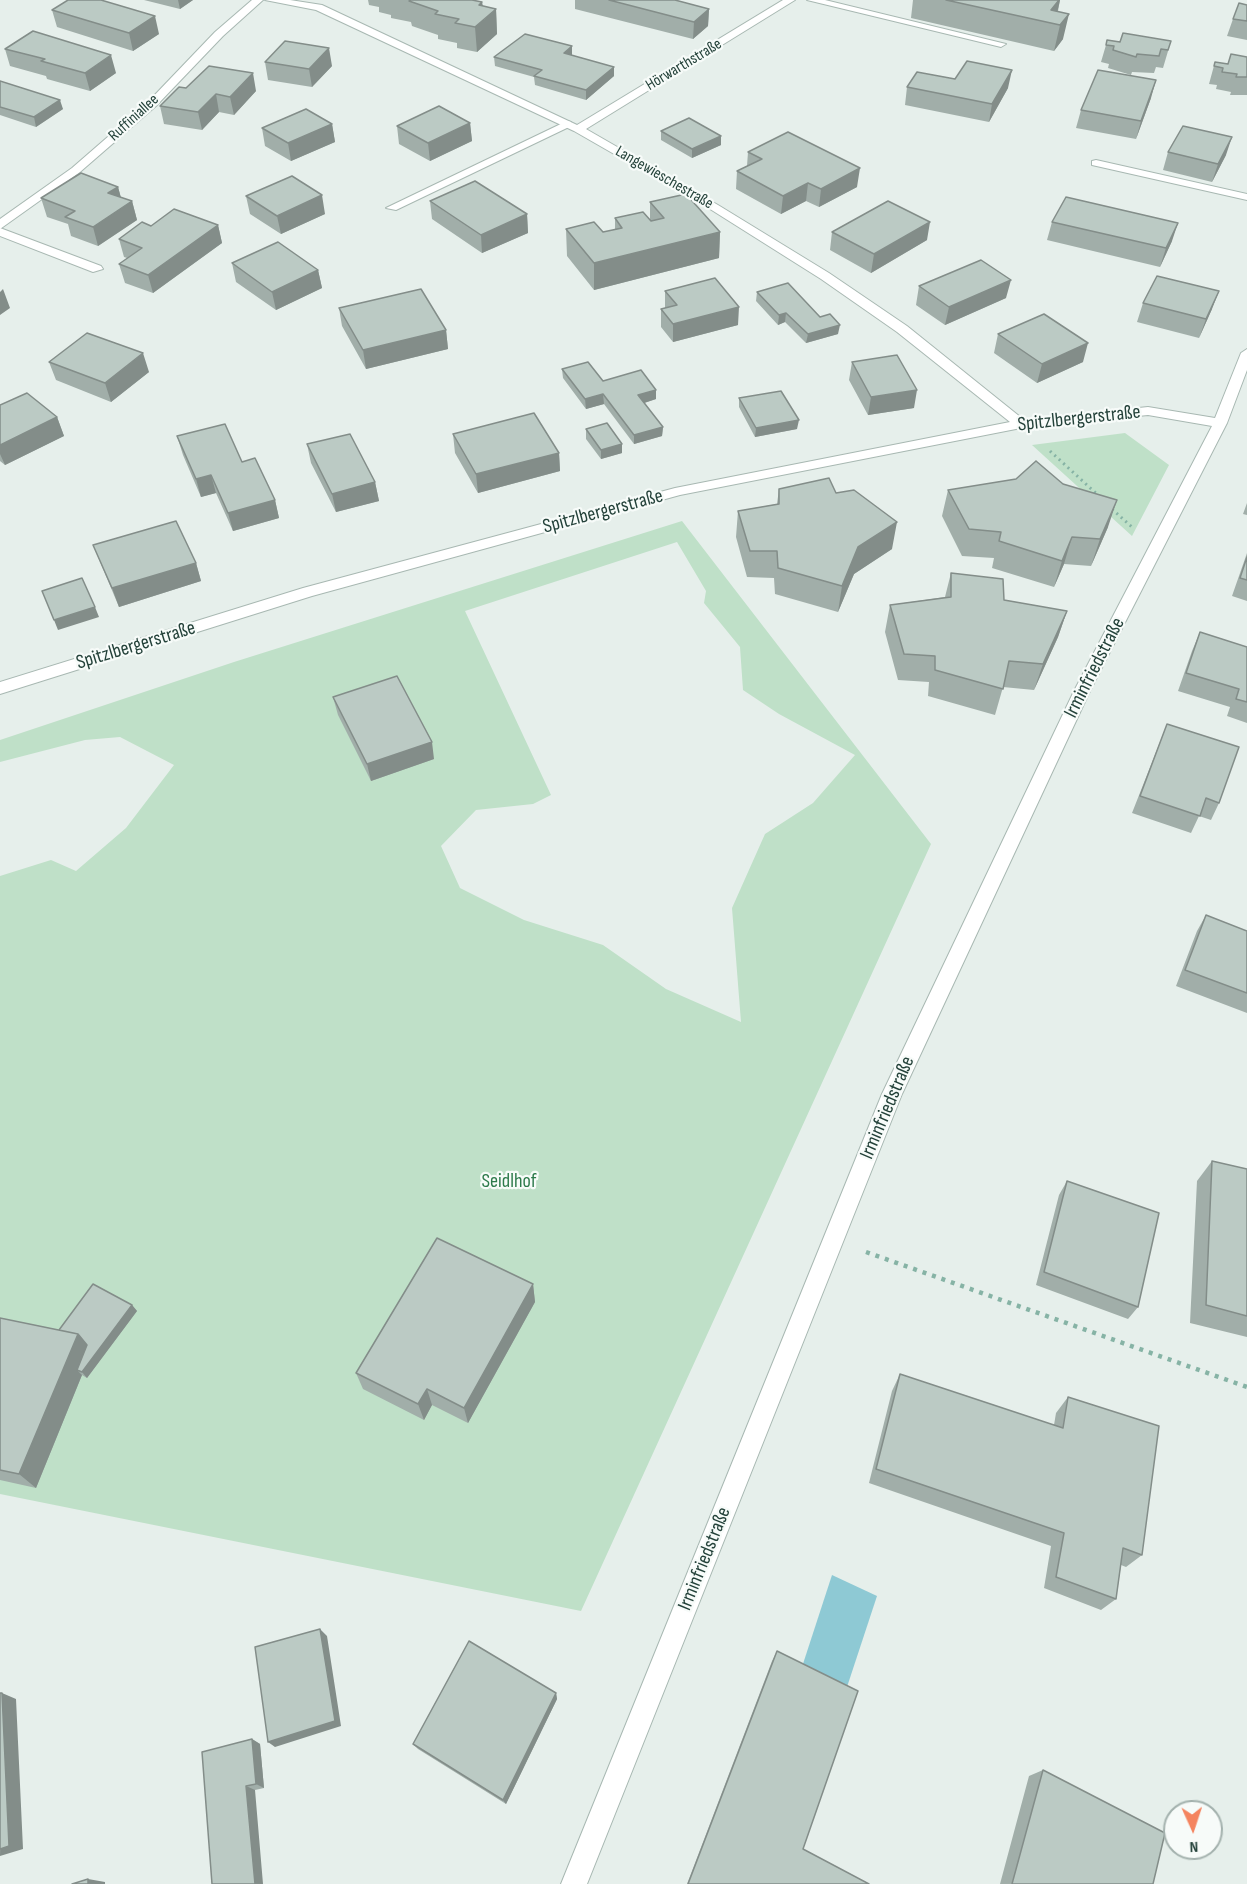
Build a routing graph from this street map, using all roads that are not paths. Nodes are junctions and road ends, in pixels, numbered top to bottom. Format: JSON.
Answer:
{"nodes":[{"id":1,"x":258,"y":0,"type":"edge"},
{"id":2,"x":270,"y":0,"type":"edge"},
{"id":3,"x":790,"y":0,"type":"edge"},
{"id":4,"x":813,"y":0,"type":"edge"},
{"id":5,"x":1001,"y":44,"type":"edge"},
{"id":6,"x":573,"y":126,"type":"junction"},
{"id":7,"x":1096,"y":163,"type":"dead end"},
{"id":8,"x":1247,"y":197,"type":"edge"},
{"id":9,"x":392,"y":207,"type":"dead end"},
{"id":10,"x":0,"y":225,"type":"edge"},
{"id":11,"x":0,"y":232,"type":"edge"},
{"id":12,"x":97,"y":268,"type":"dead end"},
{"id":13,"x":1247,"y":353,"type":"edge"},
{"id":14,"x":1220,"y":423,"type":"junction"},
{"id":15,"x":1021,"y":424,"type":"junction"},
{"id":16,"x":0,"y":688,"type":"edge"},
{"id":17,"x":574,"y":1884,"type":"edge"}],
"edges":[{"from":1,"to":10,"type":"street","name":"Ruffiniallee"},
{"from":2,"to":6,"type":"street","name":"Langewieschestraße"},
{"from":3,"to":6,"type":"street","name":"Hörwarthstraße"},
{"from":4,"to":5,"type":"street"},
{"from":6,"to":9,"type":"street","name":"Hörwarthstraße"},
{"from":6,"to":15,"type":"street","name":"Langewieschestraße"},
{"from":7,"to":8,"type":"street"},
{"from":11,"to":12,"type":"street"},
{"from":13,"to":14,"type":"street","name":"Irminfriedstraße"},
{"from":14,"to":15,"type":"street","name":"Spitzlbergerstraße"},
{"from":14,"to":17,"type":"street","name":"Irminfriedstraße"},
{"from":15,"to":16,"type":"street","name":"Spitzlbergerstraße"}]}
